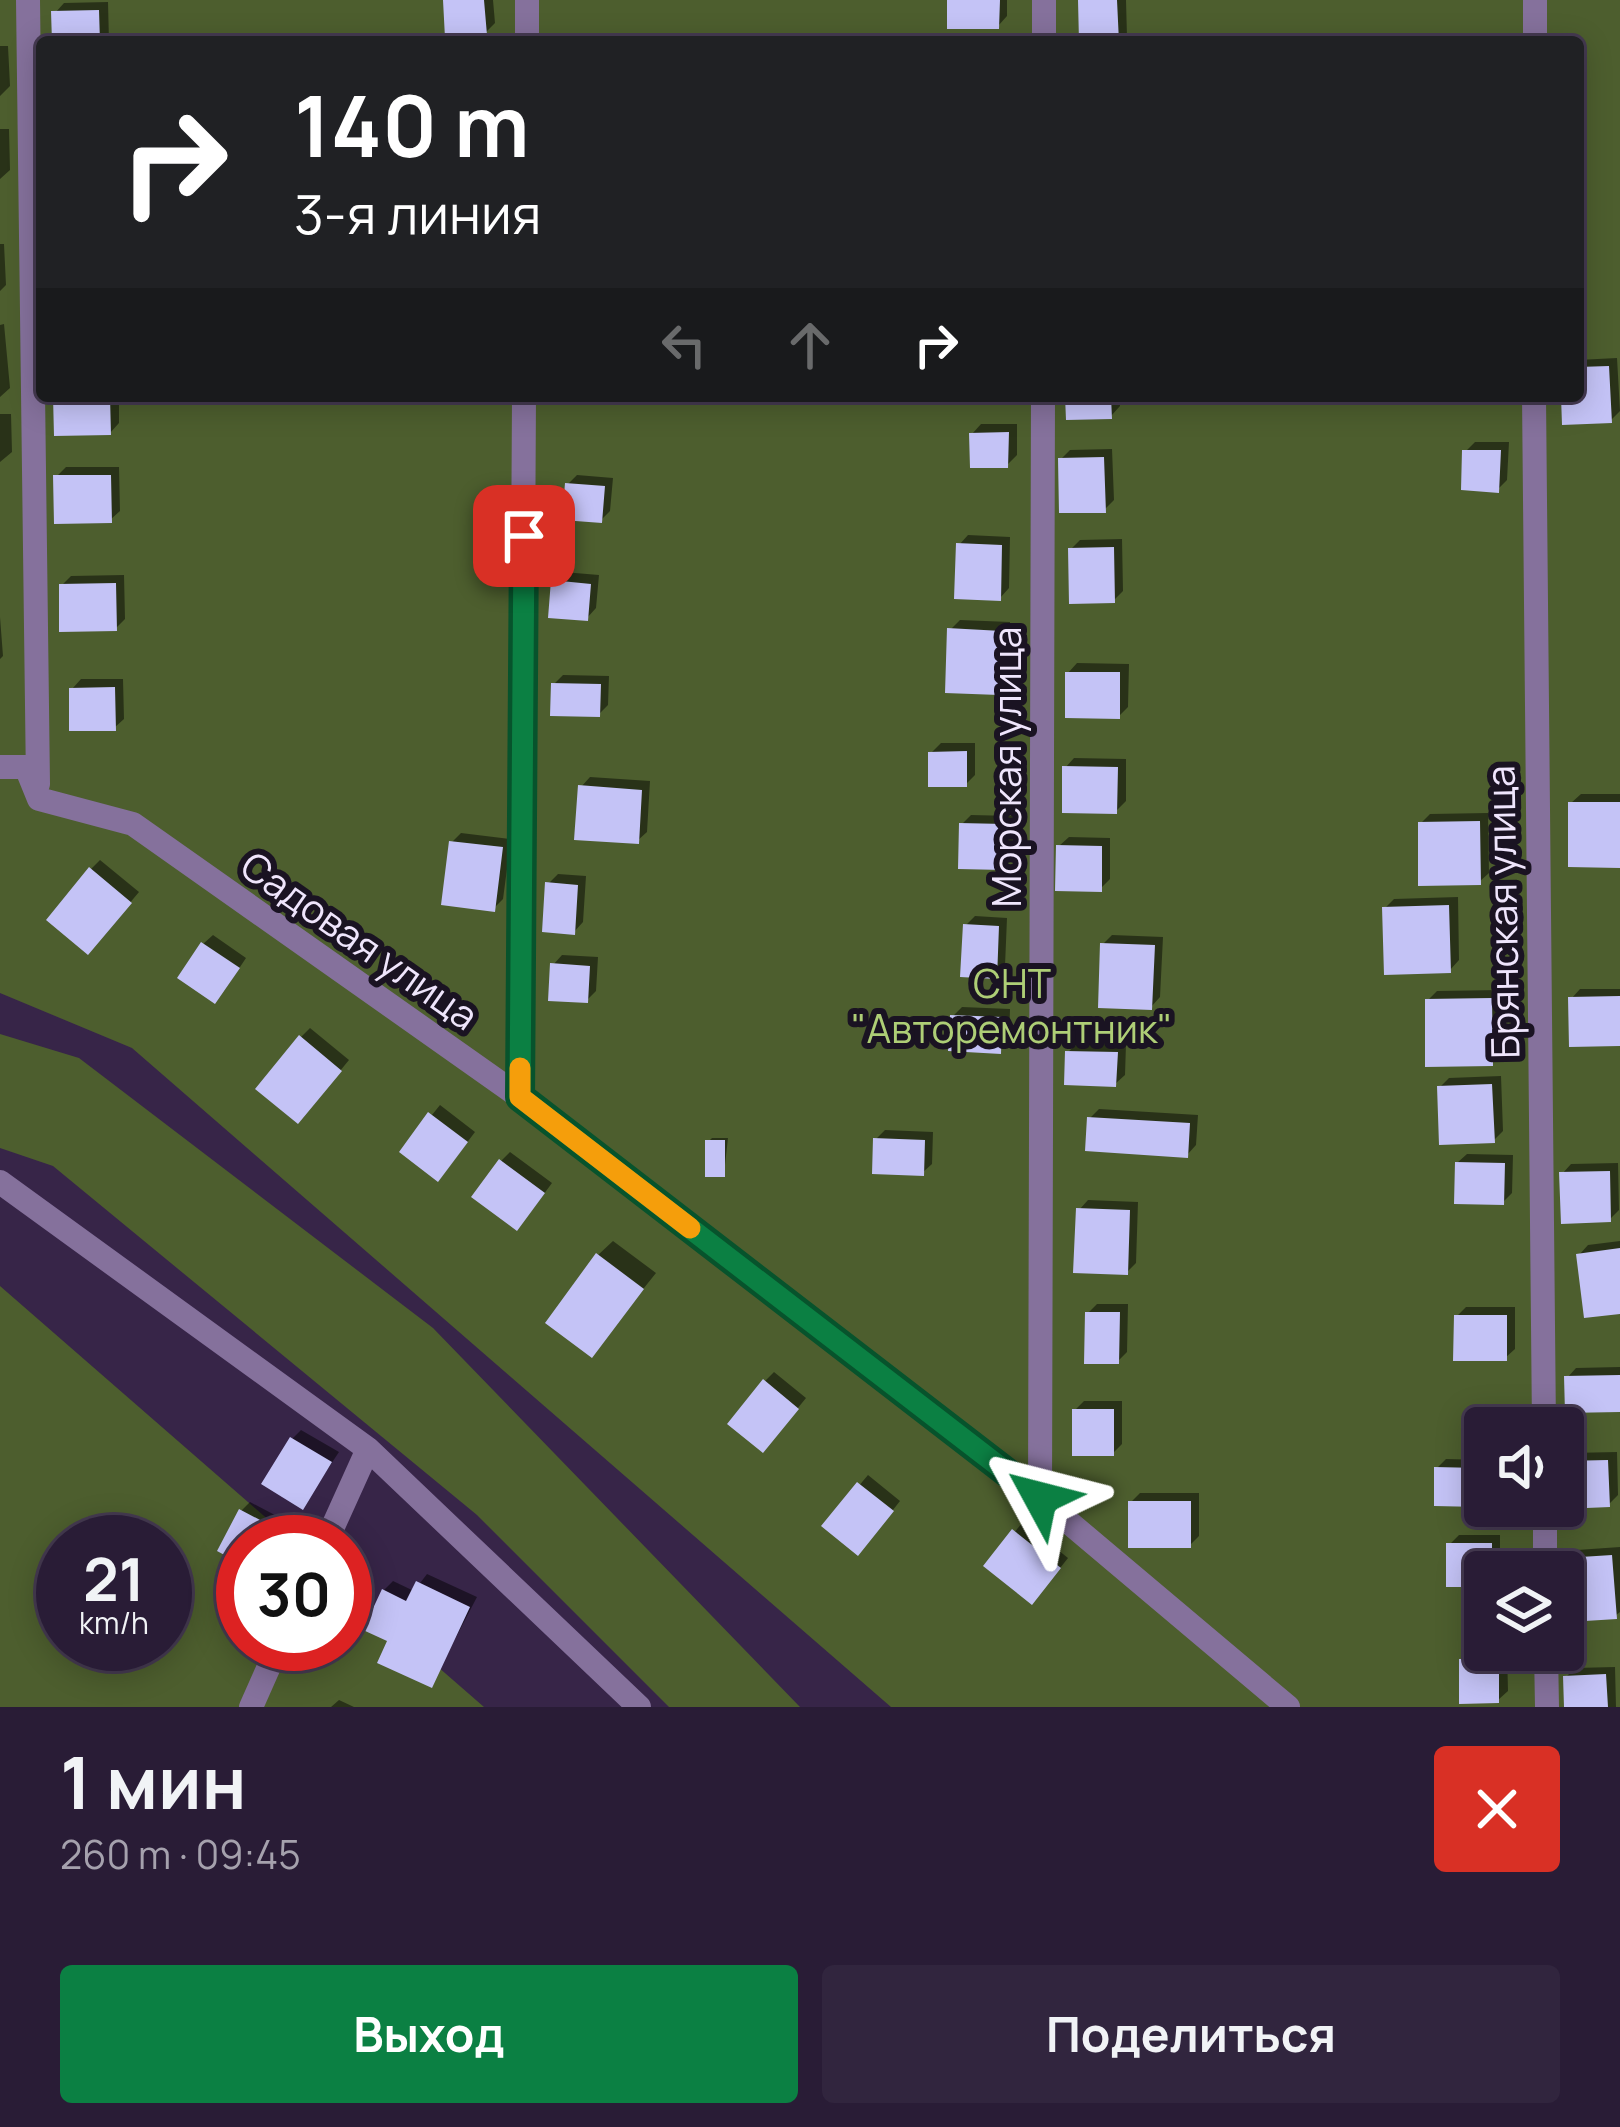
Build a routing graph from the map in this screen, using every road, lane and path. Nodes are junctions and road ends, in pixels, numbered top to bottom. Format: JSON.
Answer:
{"nodes":[{"id":1,"x":28,"y":0,"type":"edge"},
{"id":2,"x":527,"y":0,"type":"edge"},
{"id":3,"x":1044,"y":0,"type":"edge"},
{"id":4,"x":1535,"y":0,"type":"edge"},
{"id":5,"x":526,"y":36,"type":"edge"},
{"id":6,"x":1044,"y":36,"type":"edge"},
{"id":7,"x":1535,"y":36,"type":"edge"},
{"id":8,"x":524,"y":402,"type":"edge"},
{"id":9,"x":1043,"y":402,"type":"edge"},
{"id":10,"x":1534,"y":402,"type":"edge"},
{"id":11,"x":0,"y":767,"type":"edge"},
{"id":12,"x":39,"y":799,"type":"junction"},
{"id":13,"x":520,"y":1097,"type":"junction"},
{"id":14,"x":0,"y":1184,"type":"edge"},
{"id":15,"x":1544,"y":1407,"type":"edge"},
{"id":16,"x":368,"y":1449,"type":"junction"},
{"id":17,"x":1040,"y":1498,"type":"junction"},
{"id":18,"x":338,"y":1515,"type":"edge"},
{"id":19,"x":267,"y":1671,"type":"edge"},
{"id":20,"x":1546,"y":1671,"type":"edge"},
{"id":21,"x":251,"y":1707,"type":"edge"},
{"id":22,"x":639,"y":1707,"type":"edge"},
{"id":23,"x":1288,"y":1707,"type":"edge"},
{"id":24,"x":1546,"y":1707,"type":"edge"}],
"edges":[{"from":1,"to":12,"type":"street"},
{"from":2,"to":5,"type":"street"},
{"from":3,"to":6,"type":"street"},
{"from":4,"to":7,"type":"street"},
{"from":8,"to":13,"type":"street"},
{"from":9,"to":17,"type":"street","name":"Морская улица"},
{"from":10,"to":15,"type":"street","name":"Брянская улица"},
{"from":11,"to":12,"type":"street","name":"Садовая улица"},
{"from":12,"to":13,"type":"street","name":"Садовая улица"},
{"from":13,"to":17,"type":"street","name":"Садовая улица"},
{"from":14,"to":16,"type":"street"},
{"from":16,"to":18,"type":"street"},
{"from":16,"to":22,"type":"street"},
{"from":17,"to":23,"type":"street","name":"Садовая улица"},
{"from":19,"to":21,"type":"street"},
{"from":20,"to":24,"type":"street"}]}
